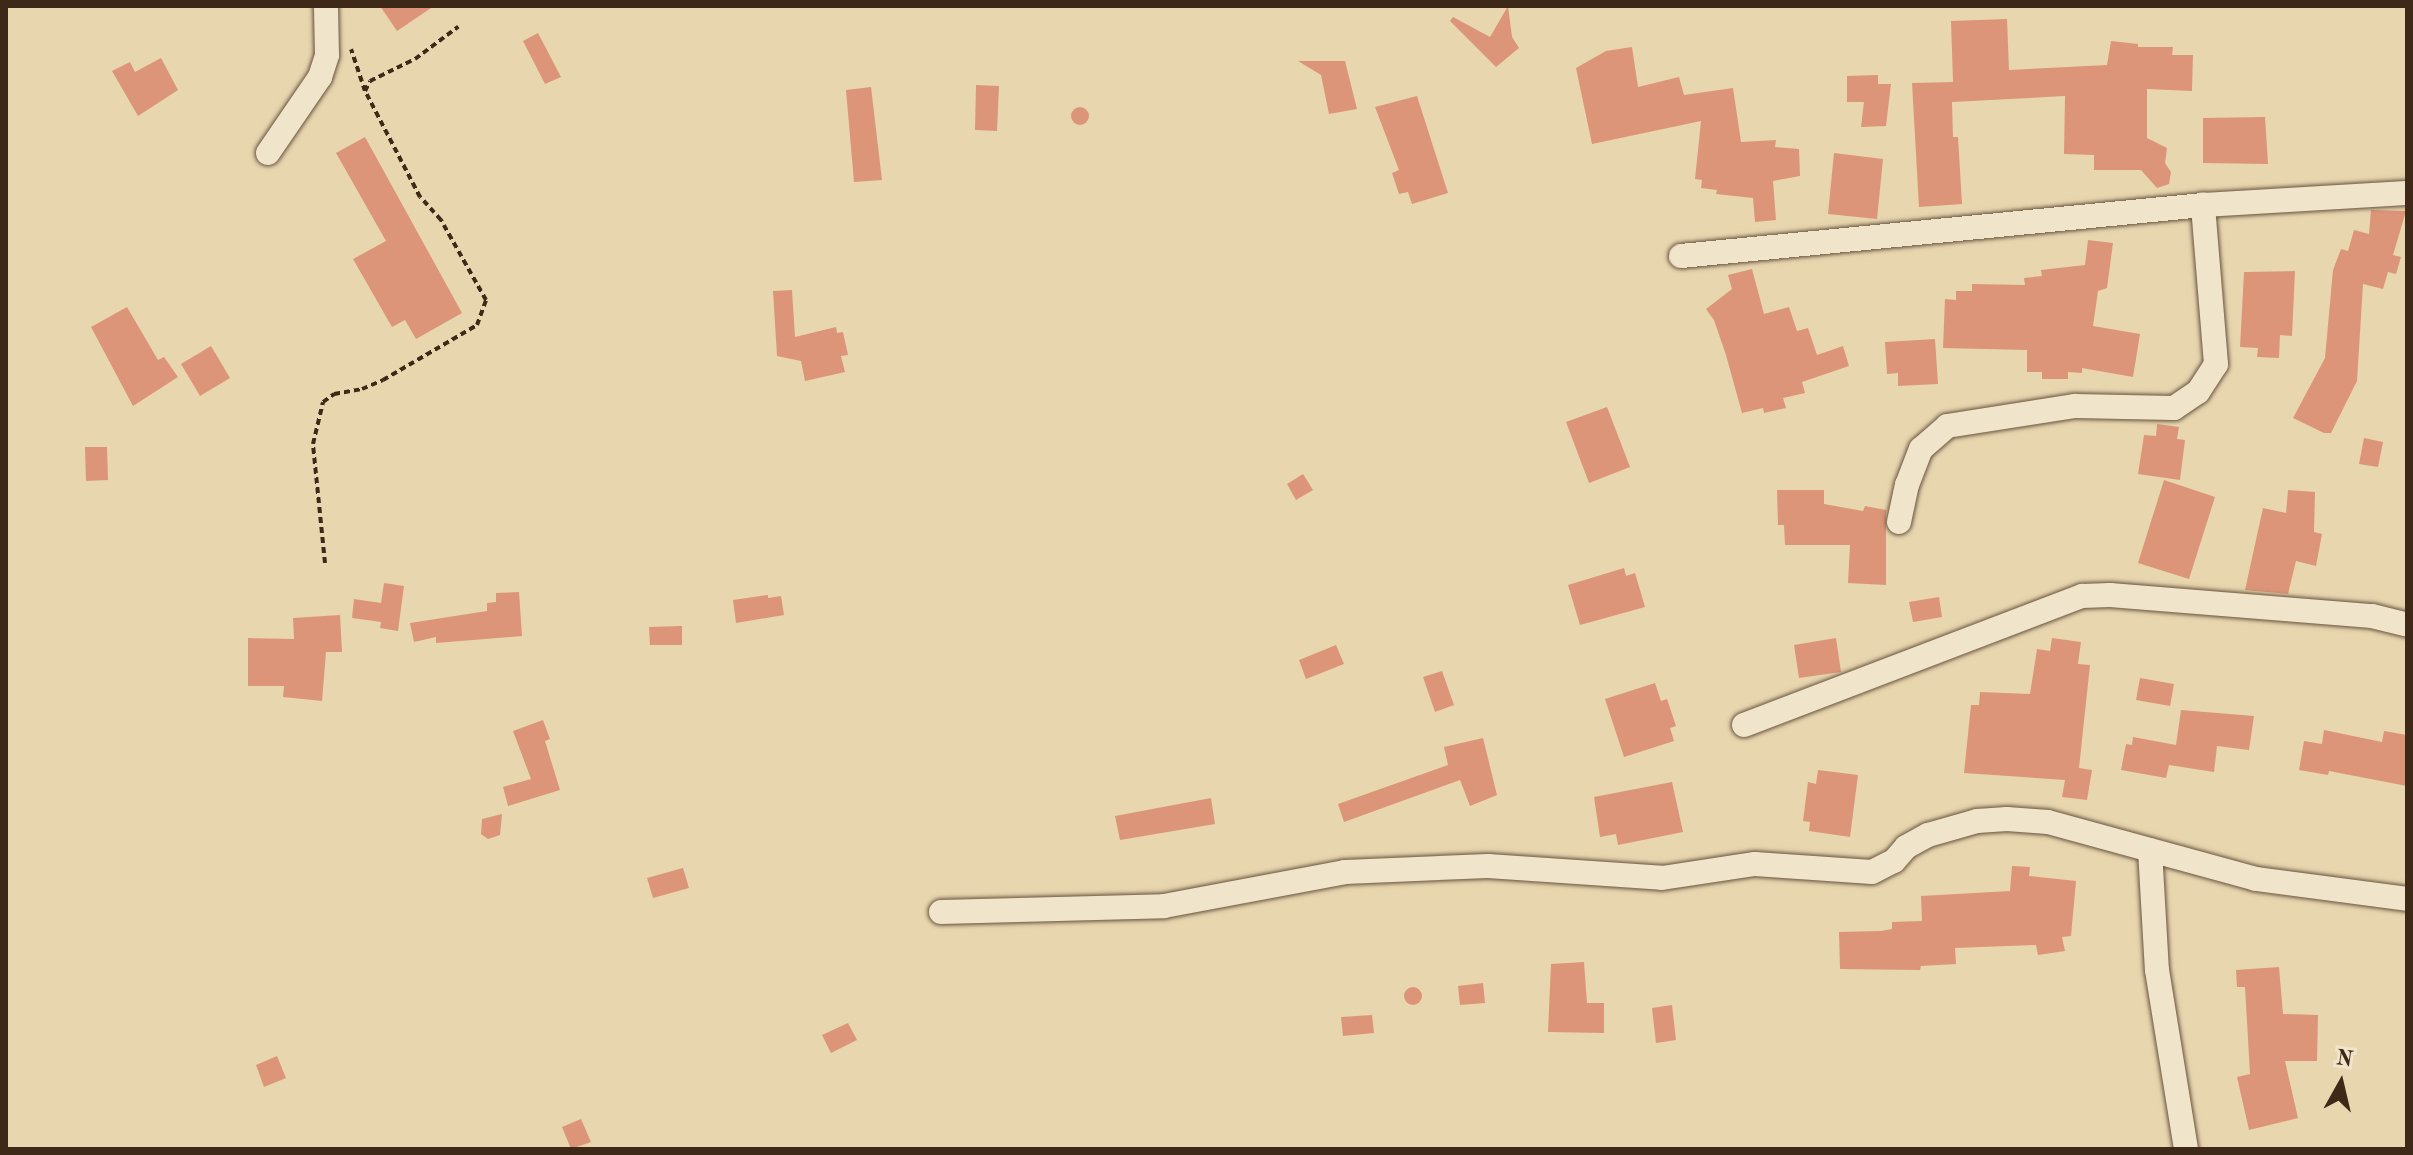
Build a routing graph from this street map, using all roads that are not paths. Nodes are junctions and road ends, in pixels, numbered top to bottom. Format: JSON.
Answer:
{"nodes":[{"id":1,"x":326,"y":6,"type":"edge"},
{"id":2,"x":268,"y":153,"type":"dead end"},
{"id":3,"x":2407,"y":193,"type":"edge"},
{"id":4,"x":2203,"y":205,"type":"junction"},
{"id":5,"x":1681,"y":256,"type":"dead end"},
{"id":6,"x":1899,"y":522,"type":"dead end"},
{"id":7,"x":2407,"y":625,"type":"edge"},
{"id":8,"x":1744,"y":725,"type":"dead end"},
{"id":9,"x":2150,"y":850,"type":"junction"},
{"id":10,"x":2407,"y":899,"type":"edge"},
{"id":11,"x":941,"y":912,"type":"dead end"},
{"id":12,"x":2186,"y":1149,"type":"edge"}],
"edges":[{"from":1,"to":2,"type":"street"},
{"from":3,"to":4,"type":"street"},
{"from":4,"to":5,"type":"street"},
{"from":4,"to":6,"type":"street"},
{"from":7,"to":8,"type":"street"},
{"from":9,"to":10,"type":"street"},
{"from":9,"to":11,"type":"street"},
{"from":9,"to":12,"type":"street"}]}
